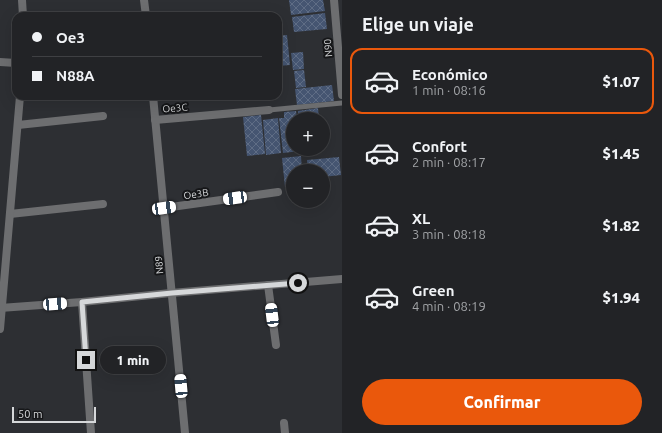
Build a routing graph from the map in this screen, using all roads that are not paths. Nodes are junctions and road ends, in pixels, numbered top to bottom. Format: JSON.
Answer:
{"nodes":[{"id":1,"x":22,"y":0,"type":"edge"},
{"id":2,"x":144,"y":0,"type":"edge"},
{"id":3,"x":334,"y":0,"type":"edge"},
{"id":4,"x":23,"y":12,"type":"edge"},
{"id":5,"x":146,"y":12,"type":"edge"},
{"id":6,"x":339,"y":16,"type":"edge"},
{"id":7,"x":0,"y":62,"type":"edge"},
{"id":8,"x":12,"y":63,"type":"edge"},
{"id":9,"x":342,"y":95,"type":"edge"},
{"id":10,"x":20,"y":100,"type":"edge"},
{"id":11,"x":153,"y":100,"type":"edge"},
{"id":12,"x":342,"y":103,"type":"edge"},
{"id":13,"x":269,"y":110,"type":"joint"},
{"id":14,"x":103,"y":116,"type":"dead end"},
{"id":15,"x":155,"y":120,"type":"junction"},
{"id":16,"x":18,"y":125,"type":"junction"},
{"id":17,"x":278,"y":192,"type":"dead end"},
{"id":18,"x":103,"y":204,"type":"dead end"},
{"id":19,"x":164,"y":208,"type":"junction"},
{"id":20,"x":10,"y":214,"type":"junction"},
{"id":21,"x":342,"y":279,"type":"edge"},
{"id":22,"x":268,"y":285,"type":"junction"},
{"id":23,"x":172,"y":293,"type":"junction"},
{"id":24,"x":82,"y":302,"type":"junction"},
{"id":25,"x":1,"y":308,"type":"edge"},
{"id":26,"x":0,"y":329,"type":"edge"},
{"id":27,"x":276,"y":345,"type":"dead end"},
{"id":28,"x":284,"y":422,"type":"dead end"},
{"id":29,"x":91,"y":433,"type":"edge"},
{"id":30,"x":186,"y":433,"type":"edge"},
{"id":31,"x":285,"y":433,"type":"edge"}],
"edges":[{"from":1,"to":4,"type":"street"},
{"from":2,"to":5,"type":"street"},
{"from":3,"to":6,"type":"street","name":"N90"},
{"from":6,"to":9,"type":"street","name":"N90"},
{"from":7,"to":8,"type":"street"},
{"from":10,"to":16,"type":"street"},
{"from":11,"to":15,"type":"street","name":"N89"},
{"from":12,"to":13,"type":"lane"},
{"from":13,"to":15,"type":"street","name":"Oe3C"},
{"from":14,"to":16,"type":"street"},
{"from":15,"to":19,"type":"street","name":"N89"},
{"from":16,"to":20,"type":"street"},
{"from":17,"to":19,"type":"street","name":"Oe3B"},
{"from":18,"to":20,"type":"street"},
{"from":19,"to":23,"type":"street","name":"N89"},
{"from":20,"to":25,"type":"street"},
{"from":21,"to":22,"type":"street"},
{"from":22,"to":23,"type":"street"},
{"from":22,"to":27,"type":"street"},
{"from":23,"to":24,"type":"street"},
{"from":23,"to":30,"type":"street","name":"N89"},
{"from":24,"to":25,"type":"street"},
{"from":24,"to":29,"type":"street"},
{"from":25,"to":26,"type":"street"},
{"from":28,"to":31,"type":"street"}]}
